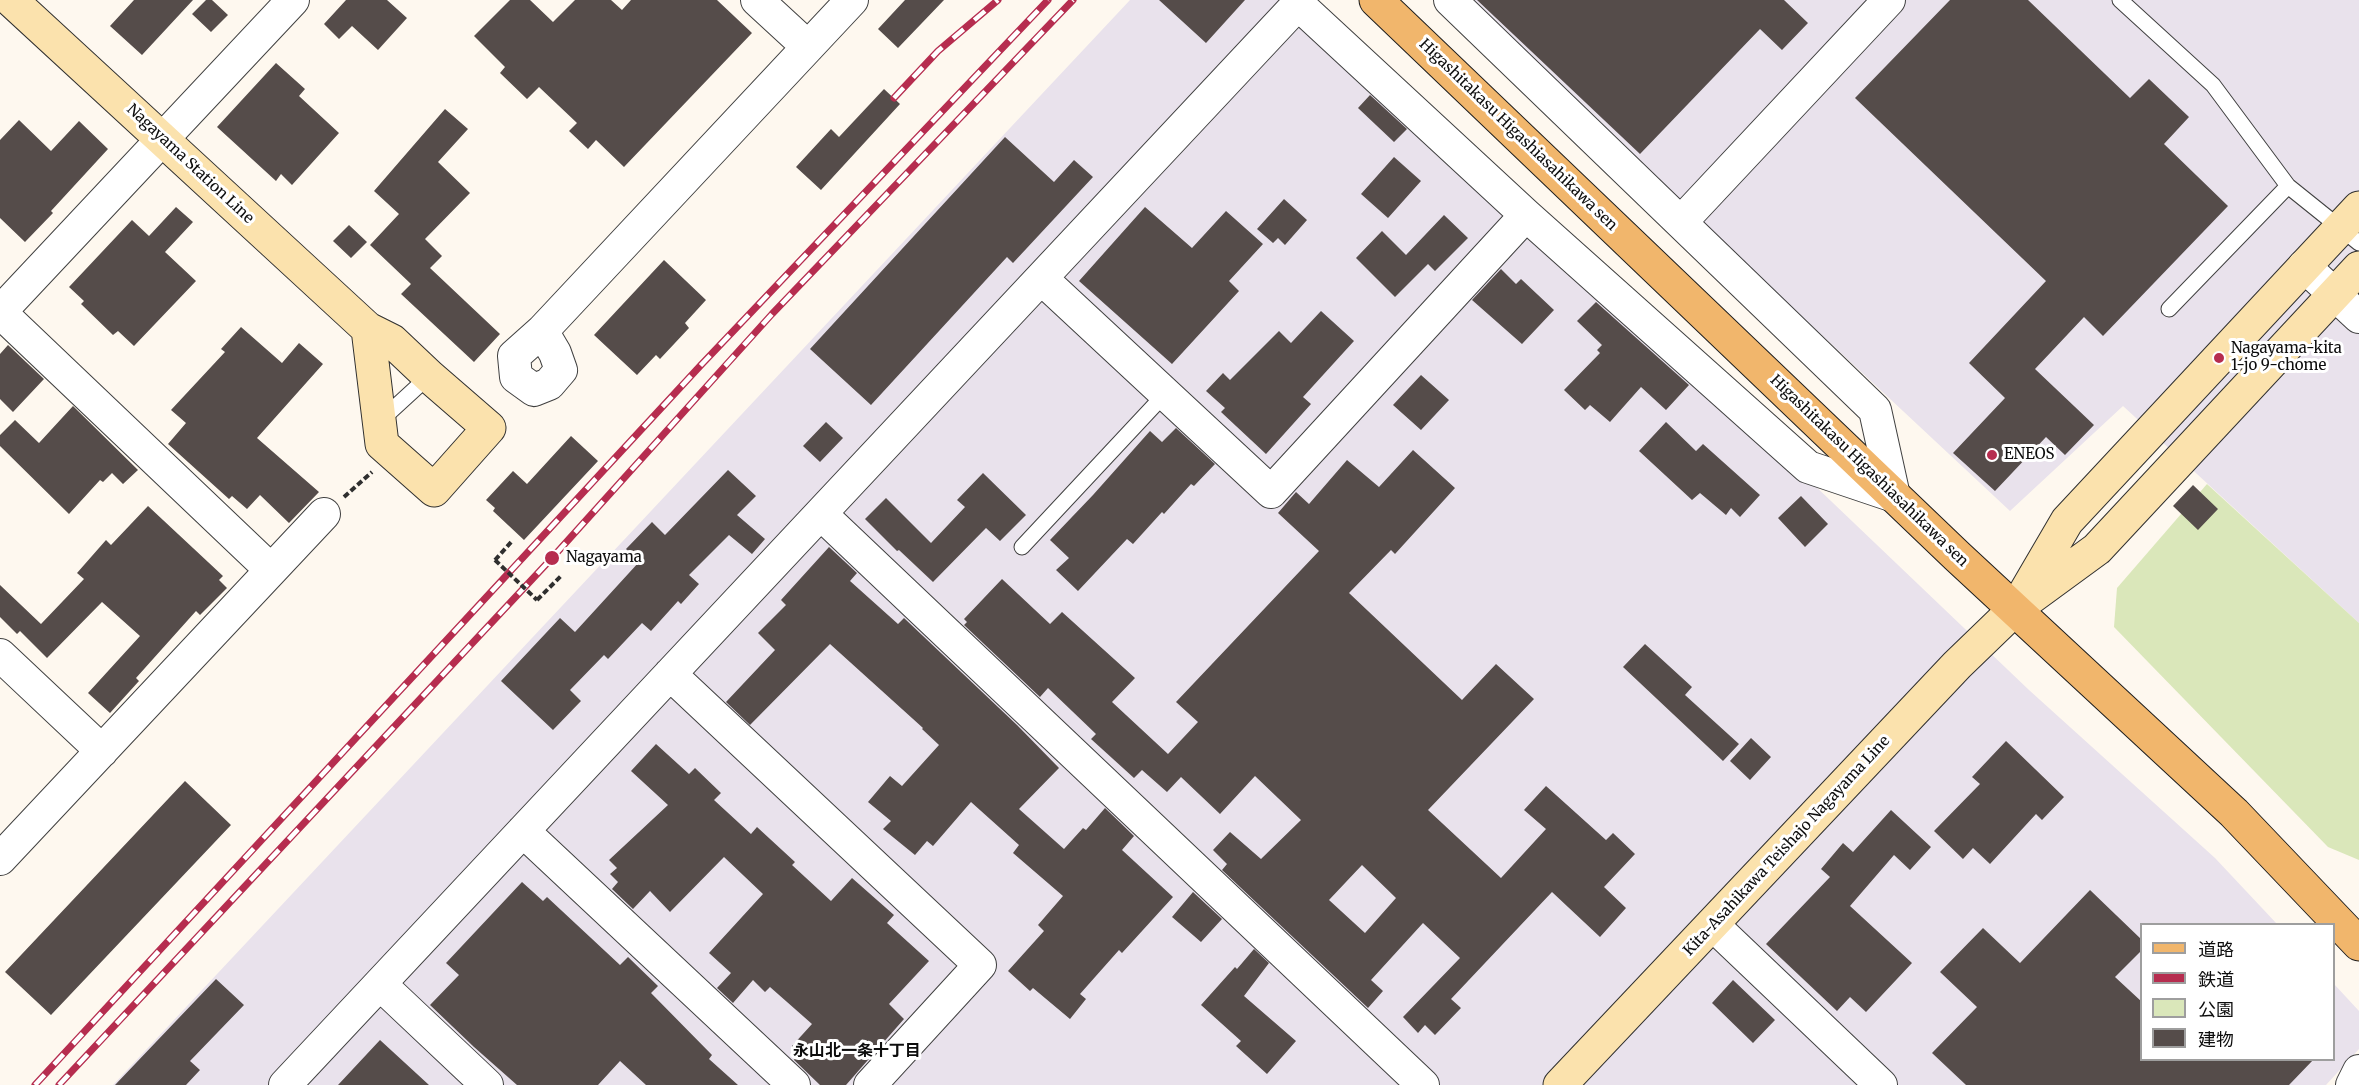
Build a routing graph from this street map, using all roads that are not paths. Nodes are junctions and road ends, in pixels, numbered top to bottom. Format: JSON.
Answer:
{"nodes":[{"id":1,"x":11,"y":0,"type":"edge"},
{"id":2,"x":293,"y":0,"type":"edge"},
{"id":3,"x":757,"y":0,"type":"edge"},
{"id":4,"x":852,"y":0,"type":"edge"},
{"id":5,"x":1376,"y":0,"type":"edge"},
{"id":6,"x":1450,"y":0,"type":"edge"},
{"id":7,"x":1889,"y":0,"type":"edge"},
{"id":8,"x":2120,"y":0,"type":"edge"},
{"id":9,"x":808,"y":47,"type":"junction"},
{"id":10,"x":162,"y":139,"type":"junction"},
{"id":11,"x":2288,"y":186,"type":"junction"},
{"id":12,"x":1526,"y":215,"type":"junction"},
{"id":13,"x":1681,"y":222,"type":"junction"},
{"id":14,"x":2353,"y":226,"type":"edge"},
{"id":15,"x":2304,"y":266,"type":"junction"},
{"id":16,"x":2359,"y":268,"type":"edge"},
{"id":17,"x":1041,"y":279,"type":"junction"},
{"id":18,"x":2334,"y":294,"type":"junction"},
{"id":19,"x":2169,"y":309,"type":"dead end"},
{"id":20,"x":0,"y":312,"type":"edge"},
{"id":21,"x":2359,"y":317,"type":"edge"},
{"id":22,"x":368,"y":329,"type":"junction"},
{"id":23,"x":542,"y":331,"type":"dead end"},
{"id":24,"x":429,"y":376,"type":"junction"},
{"id":25,"x":1165,"y":394,"type":"junction"},
{"id":26,"x":380,"y":421,"type":"junction"},
{"id":27,"x":1894,"y":496,"type":"junction"},
{"id":28,"x":324,"y":514,"type":"road end"},
{"id":29,"x":822,"y":515,"type":"junction"},
{"id":30,"x":1022,"y":547,"type":"dead end"},
{"id":31,"x":271,"y":570,"type":"junction"},
{"id":32,"x":2015,"y":609,"type":"junction"},
{"id":33,"x":0,"y":655,"type":"edge"},
{"id":34,"x":670,"y":674,"type":"junction"},
{"id":35,"x":102,"y":751,"type":"junction"},
{"id":36,"x":523,"y":831,"type":"junction"},
{"id":37,"x":0,"y":860,"type":"edge"},
{"id":38,"x":1713,"y":925,"type":"junction"},
{"id":39,"x":2358,"y":941,"type":"edge"},
{"id":40,"x":380,"y":984,"type":"junction"},
{"id":41,"x":2359,"y":1071,"type":"edge"},
{"id":42,"x":285,"y":1085,"type":"edge"},
{"id":43,"x":487,"y":1085,"type":"edge"},
{"id":44,"x":794,"y":1085,"type":"edge"},
{"id":45,"x":870,"y":1085,"type":"edge"},
{"id":46,"x":1422,"y":1085,"type":"edge"},
{"id":47,"x":1560,"y":1085,"type":"edge"},
{"id":48,"x":1881,"y":1085,"type":"edge"},
{"id":49,"x":2352,"y":1085,"type":"edge"}],
"edges":[{"from":1,"to":10,"type":"main road","name":"Nagayama Station Line"},
{"from":2,"to":10,"type":"street"},
{"from":3,"to":9,"type":"street"},
{"from":4,"to":9,"type":"street"},
{"from":5,"to":27,"type":"main road","name":"Higashitakasu Higashiasahikawa sen"},
{"from":6,"to":13,"type":"street"},
{"from":7,"to":13,"type":"street"},
{"from":8,"to":11,"type":"lane"},
{"from":9,"to":23,"type":"street"},
{"from":10,"to":20,"type":"street"},
{"from":10,"to":22,"type":"main road","name":"Nagayama Station Line"},
{"from":11,"to":14,"type":"lane"},
{"from":11,"to":19,"type":"lane"},
{"from":12,"to":17,"type":"street"},
{"from":12,"to":25,"type":"street"},
{"from":12,"to":27,"type":"street"},
{"from":13,"to":27,"type":"street"},
{"from":14,"to":15,"type":"main road","name":"Kita-Asahikawa Teishajo Nagayama Line"},
{"from":15,"to":18,"type":"street"},
{"from":15,"to":32,"type":"main road","name":"Kita-Asahikawa Teishajo Nagayama Line"},
{"from":16,"to":18,"type":"main road","name":"Kita-Asahikawa Teishajo Nagayama Line"},
{"from":17,"to":25,"type":"street"},
{"from":17,"to":29,"type":"street"},
{"from":18,"to":21,"type":"street"},
{"from":18,"to":32,"type":"main road","name":"Kita-Asahikawa Teishajo Nagayama Line"},
{"from":20,"to":31,"type":"street"},
{"from":22,"to":24,"type":"main road","name":"Nagayama Station Line"},
{"from":22,"to":26,"type":"main road","name":"Nagayama Station Line"},
{"from":24,"to":26,"type":"lane"},
{"from":24,"to":26,"type":"main road","name":"Nagayama Station Line"},
{"from":25,"to":30,"type":"lane"},
{"from":27,"to":32,"type":"main road","name":"Higashitakasu Higashiasahikawa sen"},
{"from":28,"to":31,"type":"street"},
{"from":29,"to":34,"type":"street"},
{"from":29,"to":46,"type":"street"},
{"from":31,"to":35,"type":"street"},
{"from":32,"to":38,"type":"main road","name":"Kita-Asahikawa Teishajo Nagayama Line"},
{"from":32,"to":39,"type":"main road","name":"Higashitakasu Higashiasahikawa sen"},
{"from":33,"to":35,"type":"street"},
{"from":34,"to":36,"type":"street"},
{"from":34,"to":45,"type":"street"},
{"from":35,"to":37,"type":"street"},
{"from":36,"to":40,"type":"street"},
{"from":36,"to":44,"type":"street"},
{"from":38,"to":47,"type":"main road","name":"Kita-Asahikawa Teishajo Nagayama Line"},
{"from":38,"to":48,"type":"street"},
{"from":40,"to":42,"type":"street"},
{"from":40,"to":43,"type":"street"},
{"from":41,"to":49,"type":"street"}]}
